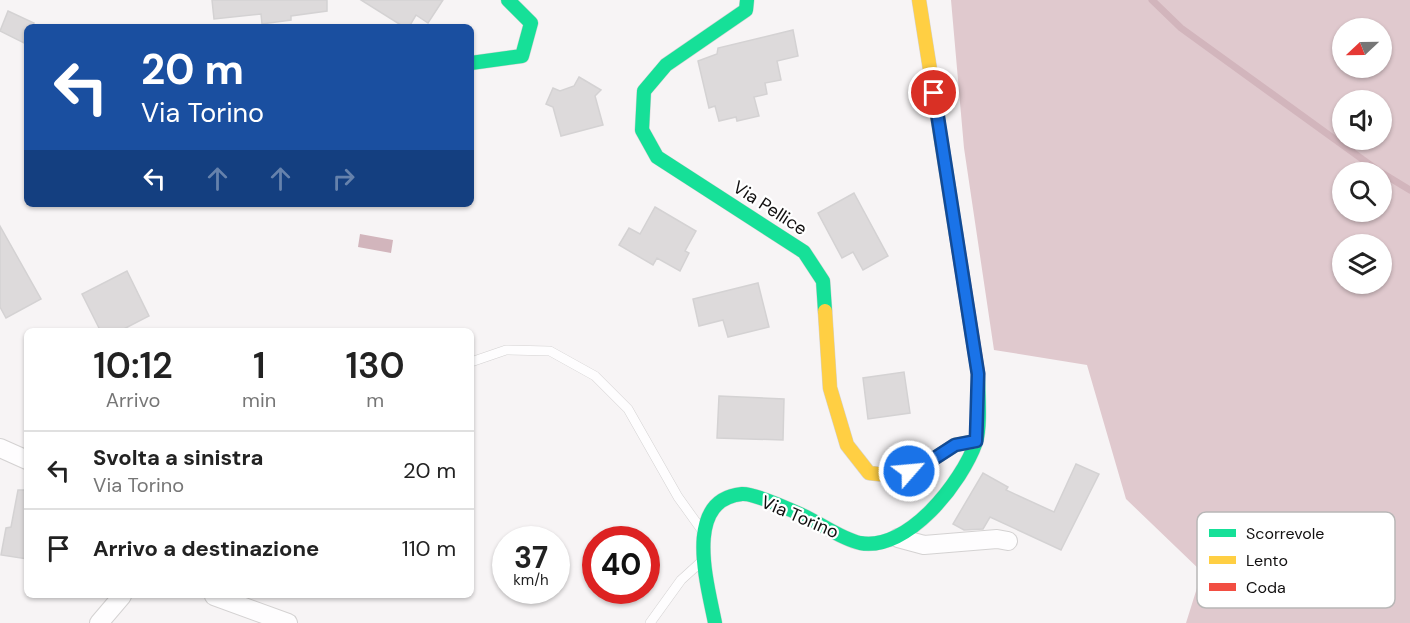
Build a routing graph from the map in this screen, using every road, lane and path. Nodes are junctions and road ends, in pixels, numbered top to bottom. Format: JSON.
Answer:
{"nodes":[{"id":1,"x":508,"y":0,"type":"edge"},
{"id":2,"x":747,"y":0,"type":"edge"},
{"id":3,"x":919,"y":0,"type":"edge"},
{"id":4,"x":474,"y":63,"type":"edge"},
{"id":5,"x":474,"y":361,"type":"edge"},
{"id":6,"x":976,"y":441,"type":"junction"},
{"id":7,"x":0,"y":448,"type":"edge"},
{"id":8,"x":24,"y":459,"type":"edge"},
{"id":9,"x":703,"y":531,"type":"junction"},
{"id":10,"x":898,"y":538,"type":"junction"},
{"id":11,"x":1008,"y":541,"type":"dead end"},
{"id":12,"x":704,"y":560,"type":"junction"},
{"id":13,"x":120,"y":598,"type":"edge"},
{"id":14,"x":219,"y":598,"type":"edge"},
{"id":15,"x":99,"y":623,"type":"edge"},
{"id":16,"x":288,"y":623,"type":"edge"},
{"id":17,"x":650,"y":623,"type":"edge"},
{"id":18,"x":714,"y":623,"type":"edge"}],
"edges":[{"from":1,"to":4,"type":"main road"},
{"from":2,"to":6,"type":"main road","name":"Via Pellice"},
{"from":3,"to":6,"type":"main road"},
{"from":5,"to":9,"type":"lane"},
{"from":6,"to":10,"type":"main road"},
{"from":7,"to":8,"type":"street"},
{"from":9,"to":10,"type":"main road","name":"Via Torino"},
{"from":9,"to":12,"type":"main road"},
{"from":10,"to":11,"type":"street","name":"Via Torino"},
{"from":12,"to":17,"type":"lane"},
{"from":12,"to":18,"type":"main road"},
{"from":13,"to":15,"type":"street"},
{"from":14,"to":16,"type":"street"}]}
